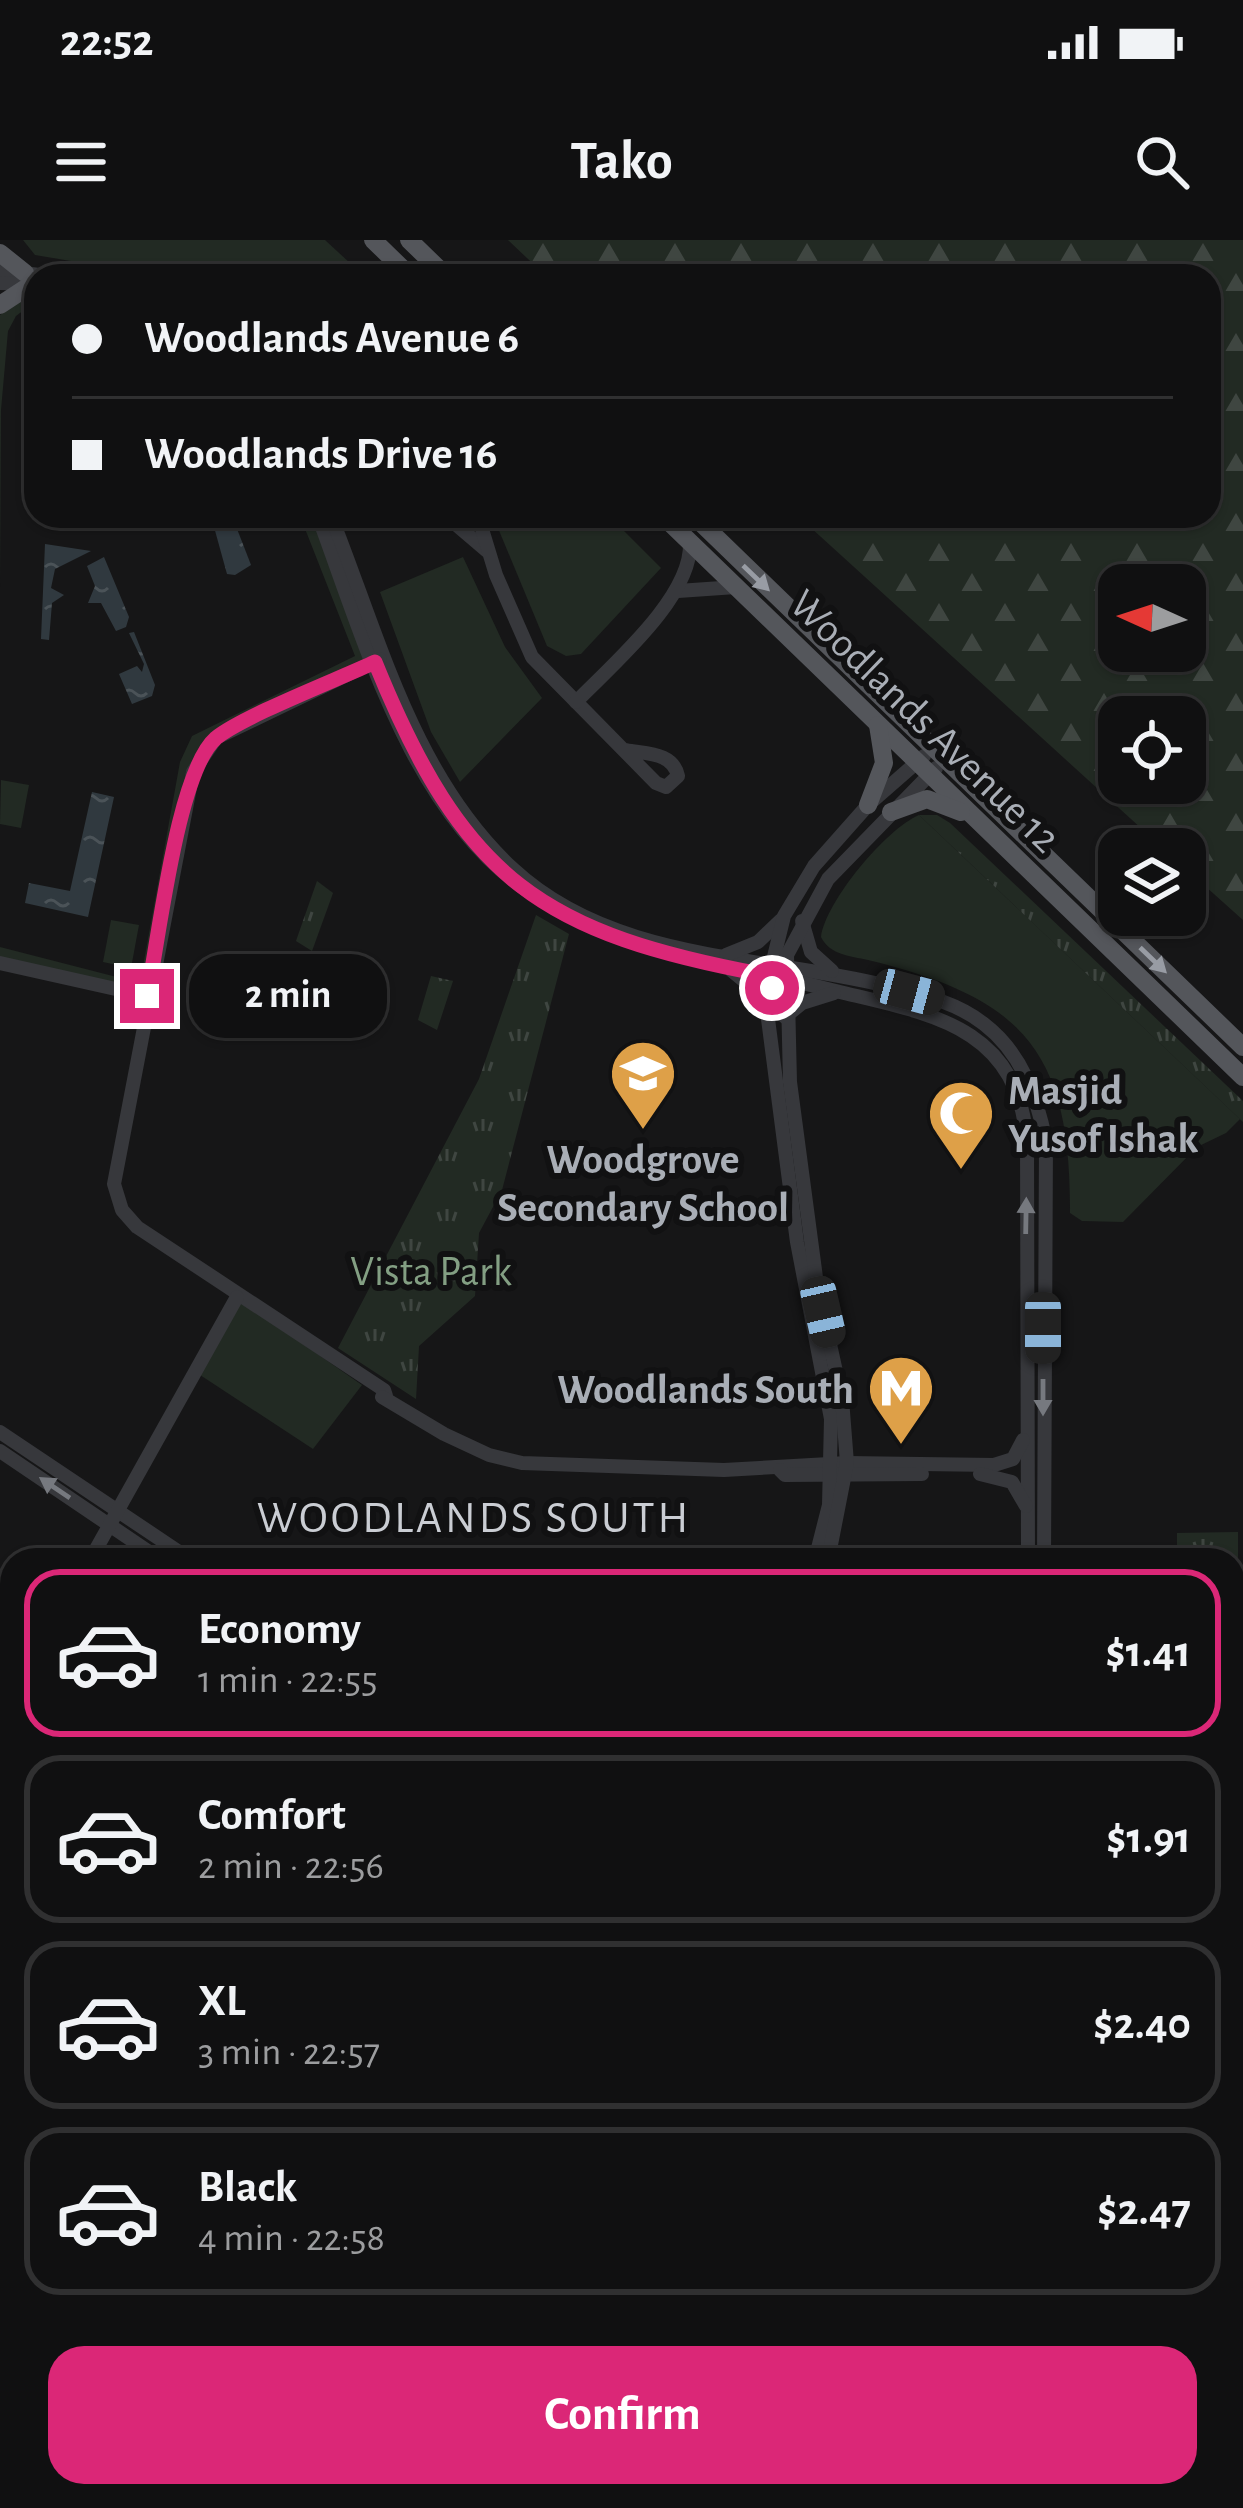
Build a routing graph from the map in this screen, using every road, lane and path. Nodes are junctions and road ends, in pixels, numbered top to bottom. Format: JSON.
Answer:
{"nodes":[{"id":1,"x":373,"y":240,"type":"edge"},
{"id":2,"x":409,"y":240,"type":"edge"},
{"id":3,"x":398,"y":264,"type":"edge"},
{"id":4,"x":434,"y":264,"type":"edge"},
{"id":5,"x":323,"y":528,"type":"edge"},
{"id":6,"x":335,"y":528,"type":"edge"},
{"id":7,"x":460,"y":528,"type":"edge"},
{"id":8,"x":481,"y":528,"type":"edge"},
{"id":9,"x":675,"y":528,"type":"edge"},
{"id":10,"x":706,"y":528,"type":"edge"},
{"id":11,"x":690,"y":543,"type":"junction"},
{"id":12,"x":488,"y":551,"type":"junction"},
{"id":13,"x":736,"y":587,"type":"junction"},
{"id":14,"x":678,"y":591,"type":"junction"},
{"id":15,"x":380,"y":659,"type":"junction"},
{"id":16,"x":576,"y":702,"type":"junction"},
{"id":17,"x":878,"y":725,"type":"junction"},
{"id":18,"x":626,"y":750,"type":"dead end"},
{"id":19,"x":931,"y":761,"type":"junction"},
{"id":20,"x":868,"y":806,"type":"junction"},
{"id":21,"x":891,"y":812,"type":"junction"},
{"id":22,"x":976,"y":819,"type":"junction"},
{"id":23,"x":784,"y":916,"type":"junction"},
{"id":24,"x":802,"y":921,"type":"junction"},
{"id":25,"x":723,"y":960,"type":"junction"},
{"id":26,"x":0,"y":963,"type":"edge"},
{"id":27,"x":778,"y":971,"type":"junction"},
{"id":28,"x":837,"y":974,"type":"junction"},
{"id":29,"x":839,"y":992,"type":"junction"},
{"id":30,"x":147,"y":996,"type":"junction"},
{"id":31,"x":785,"y":1017,"type":"junction"},
{"id":32,"x":768,"y":1018,"type":"junction"},
{"id":33,"x":1243,"y":1047,"type":"edge"},
{"id":34,"x":1243,"y":1077,"type":"edge"},
{"id":35,"x":798,"y":1141,"type":"junction"},
{"id":36,"x":789,"y":1178,"type":"junction"},
{"id":37,"x":237,"y":1297,"type":"junction"},
{"id":38,"x":1027,"y":1426,"type":"junction"},
{"id":39,"x":0,"y":1432,"type":"edge"},
{"id":40,"x":0,"y":1450,"type":"edge"},
{"id":41,"x":839,"y":1469,"type":"junction"},
{"id":42,"x":117,"y":1508,"type":"junction"},
{"id":43,"x":1028,"y":1510,"type":"junction"},
{"id":44,"x":110,"y":1525,"type":"junction"},
{"id":45,"x":97,"y":1548,"type":"edge"},
{"id":46,"x":144,"y":1548,"type":"edge"},
{"id":47,"x":174,"y":1548,"type":"edge"},
{"id":48,"x":818,"y":1548,"type":"edge"},
{"id":49,"x":829,"y":1548,"type":"edge"},
{"id":50,"x":1028,"y":1548,"type":"edge"},
{"id":51,"x":1044,"y":1548,"type":"edge"}],
"edges":[{"from":1,"to":3,"type":"main road"},
{"from":2,"to":4,"type":"main road"},
{"from":5,"to":15,"type":"street"},
{"from":6,"to":15,"type":"street"},
{"from":7,"to":12,"type":"street"},
{"from":8,"to":12,"type":"street"},
{"from":9,"to":11,"type":"main road","name":"Woodlands Avenue 12"},
{"from":10,"to":19,"type":"main road","name":"Woodlands Avenue 12","one_way":true},
{"from":11,"to":13,"type":"main road","name":"Woodlands Avenue 12"},
{"from":11,"to":14,"type":"street"},
{"from":12,"to":16,"type":"street"},
{"from":13,"to":14,"type":"street"},
{"from":13,"to":17,"type":"main road","name":"Woodlands Avenue 12"},
{"from":14,"to":16,"type":"street"},
{"from":15,"to":25,"type":"street"},
{"from":15,"to":30,"type":"street"},
{"from":16,"to":18,"type":"street"},
{"from":17,"to":19,"type":"main road","name":"Woodlands Avenue 12"},
{"from":17,"to":20,"type":"main road"},
{"from":19,"to":20,"type":"street"},
{"from":19,"to":21,"type":"street"},
{"from":19,"to":22,"type":"main road","name":"Woodlands Avenue 12"},
{"from":19,"to":33,"type":"main road","name":"Woodlands Avenue 12","one_way":true},
{"from":20,"to":23,"type":"street"},
{"from":21,"to":22,"type":"main road"},
{"from":21,"to":24,"type":"street"},
{"from":22,"to":34,"type":"main road","name":"Woodlands Avenue 12"},
{"from":23,"to":25,"type":"street"},
{"from":23,"to":27,"type":"street"},
{"from":24,"to":27,"type":"street"},
{"from":24,"to":28,"type":"street"},
{"from":25,"to":27,"type":"street"},
{"from":25,"to":32,"type":"street"},
{"from":26,"to":30,"type":"street"},
{"from":27,"to":28,"type":"street"},
{"from":27,"to":29,"type":"street"},
{"from":27,"to":31,"type":"street"},
{"from":27,"to":32,"type":"street"},
{"from":28,"to":51,"type":"street","one_way":true},
{"from":29,"to":31,"type":"street"},
{"from":38,"to":29,"type":"street","one_way":true},
{"from":30,"to":37,"type":"street"},
{"from":31,"to":35,"type":"street"},
{"from":32,"to":36,"type":"street"},
{"from":35,"to":36,"type":"street"},
{"from":35,"to":41,"type":"street"},
{"from":36,"to":41,"type":"street"},
{"from":37,"to":41,"type":"street"},
{"from":37,"to":42,"type":"street"},
{"from":38,"to":41,"type":"street"},
{"from":38,"to":43,"type":"street"},
{"from":39,"to":42,"type":"street"},
{"from":44,"to":40,"type":"street","one_way":true},
{"from":41,"to":43,"type":"street"},
{"from":41,"to":48,"type":"street"},
{"from":41,"to":49,"type":"street"},
{"from":42,"to":44,"type":"street"},
{"from":42,"to":47,"type":"street"},
{"from":43,"to":50,"type":"street"},
{"from":44,"to":45,"type":"street"},
{"from":44,"to":46,"type":"street"}]}
